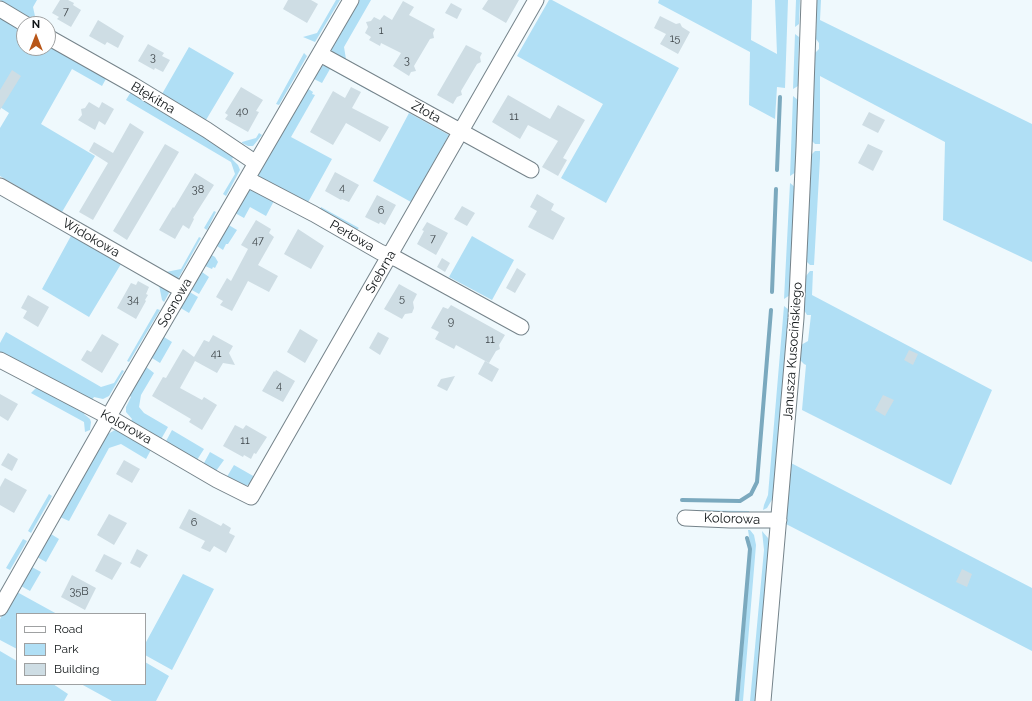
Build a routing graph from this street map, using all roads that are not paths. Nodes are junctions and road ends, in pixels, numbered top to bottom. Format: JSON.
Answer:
{"nodes":[{"id":1,"x":351,"y":0,"type":"edge"},
{"id":2,"x":536,"y":0,"type":"edge"},
{"id":3,"x":809,"y":0,"type":"edge"},
{"id":4,"x":0,"y":9,"type":"edge"},
{"id":5,"x":16,"y":19,"type":"edge"},
{"id":6,"x":56,"y":42,"type":"edge"},
{"id":7,"x":320,"y":54,"type":"junction"},
{"id":8,"x":460,"y":131,"type":"junction"},
{"id":9,"x":256,"y":163,"type":"junction"},
{"id":10,"x":531,"y":170,"type":"dead end"},
{"id":11,"x":247,"y":179,"type":"junction"},
{"id":12,"x":0,"y":186,"type":"edge"},
{"id":13,"x":390,"y":256,"type":"junction"},
{"id":14,"x":182,"y":290,"type":"junction"},
{"id":15,"x":521,"y":327,"type":"dead end"},
{"id":16,"x":0,"y":360,"type":"edge"},
{"id":17,"x":109,"y":417,"type":"junction"},
{"id":18,"x":251,"y":497,"type":"joint"},
{"id":19,"x":685,"y":518,"type":"dead end"},
{"id":20,"x":779,"y":520,"type":"junction"},
{"id":21,"x":0,"y":608,"type":"edge"},
{"id":22,"x":763,"y":701,"type":"edge"}],
"edges":[{"from":1,"to":7,"type":"street","name":"Sosnowa"},
{"from":2,"to":8,"type":"street","name":"Srebrna"},
{"from":3,"to":20,"type":"street","name":"Janusza Kusocińskiego"},
{"from":4,"to":5,"type":"street"},
{"from":6,"to":9,"type":"street","name":"Błękitna"},
{"from":7,"to":8,"type":"street","name":"Złota"},
{"from":7,"to":9,"type":"street","name":"Sosnowa"},
{"from":8,"to":10,"type":"street","name":"Złota"},
{"from":8,"to":13,"type":"street","name":"Srebrna"},
{"from":9,"to":11,"type":"street","name":"Sosnowa"},
{"from":11,"to":13,"type":"street","name":"Perłowa"},
{"from":11,"to":14,"type":"street","name":"Sosnowa"},
{"from":12,"to":14,"type":"street","name":"Widokowa"},
{"from":13,"to":15,"type":"street","name":"Perłowa"},
{"from":13,"to":18,"type":"street","name":"Srebrna"},
{"from":14,"to":17,"type":"street","name":"Sosnowa"},
{"from":16,"to":17,"type":"street","name":"Kolorowa"},
{"from":17,"to":18,"type":"street","name":"Kolorowa"},
{"from":17,"to":21,"type":"street","name":"Sosnowa"},
{"from":19,"to":20,"type":"street","name":"Kolorowa"},
{"from":20,"to":22,"type":"street","name":"Janusza Kusocińskiego"}]}
